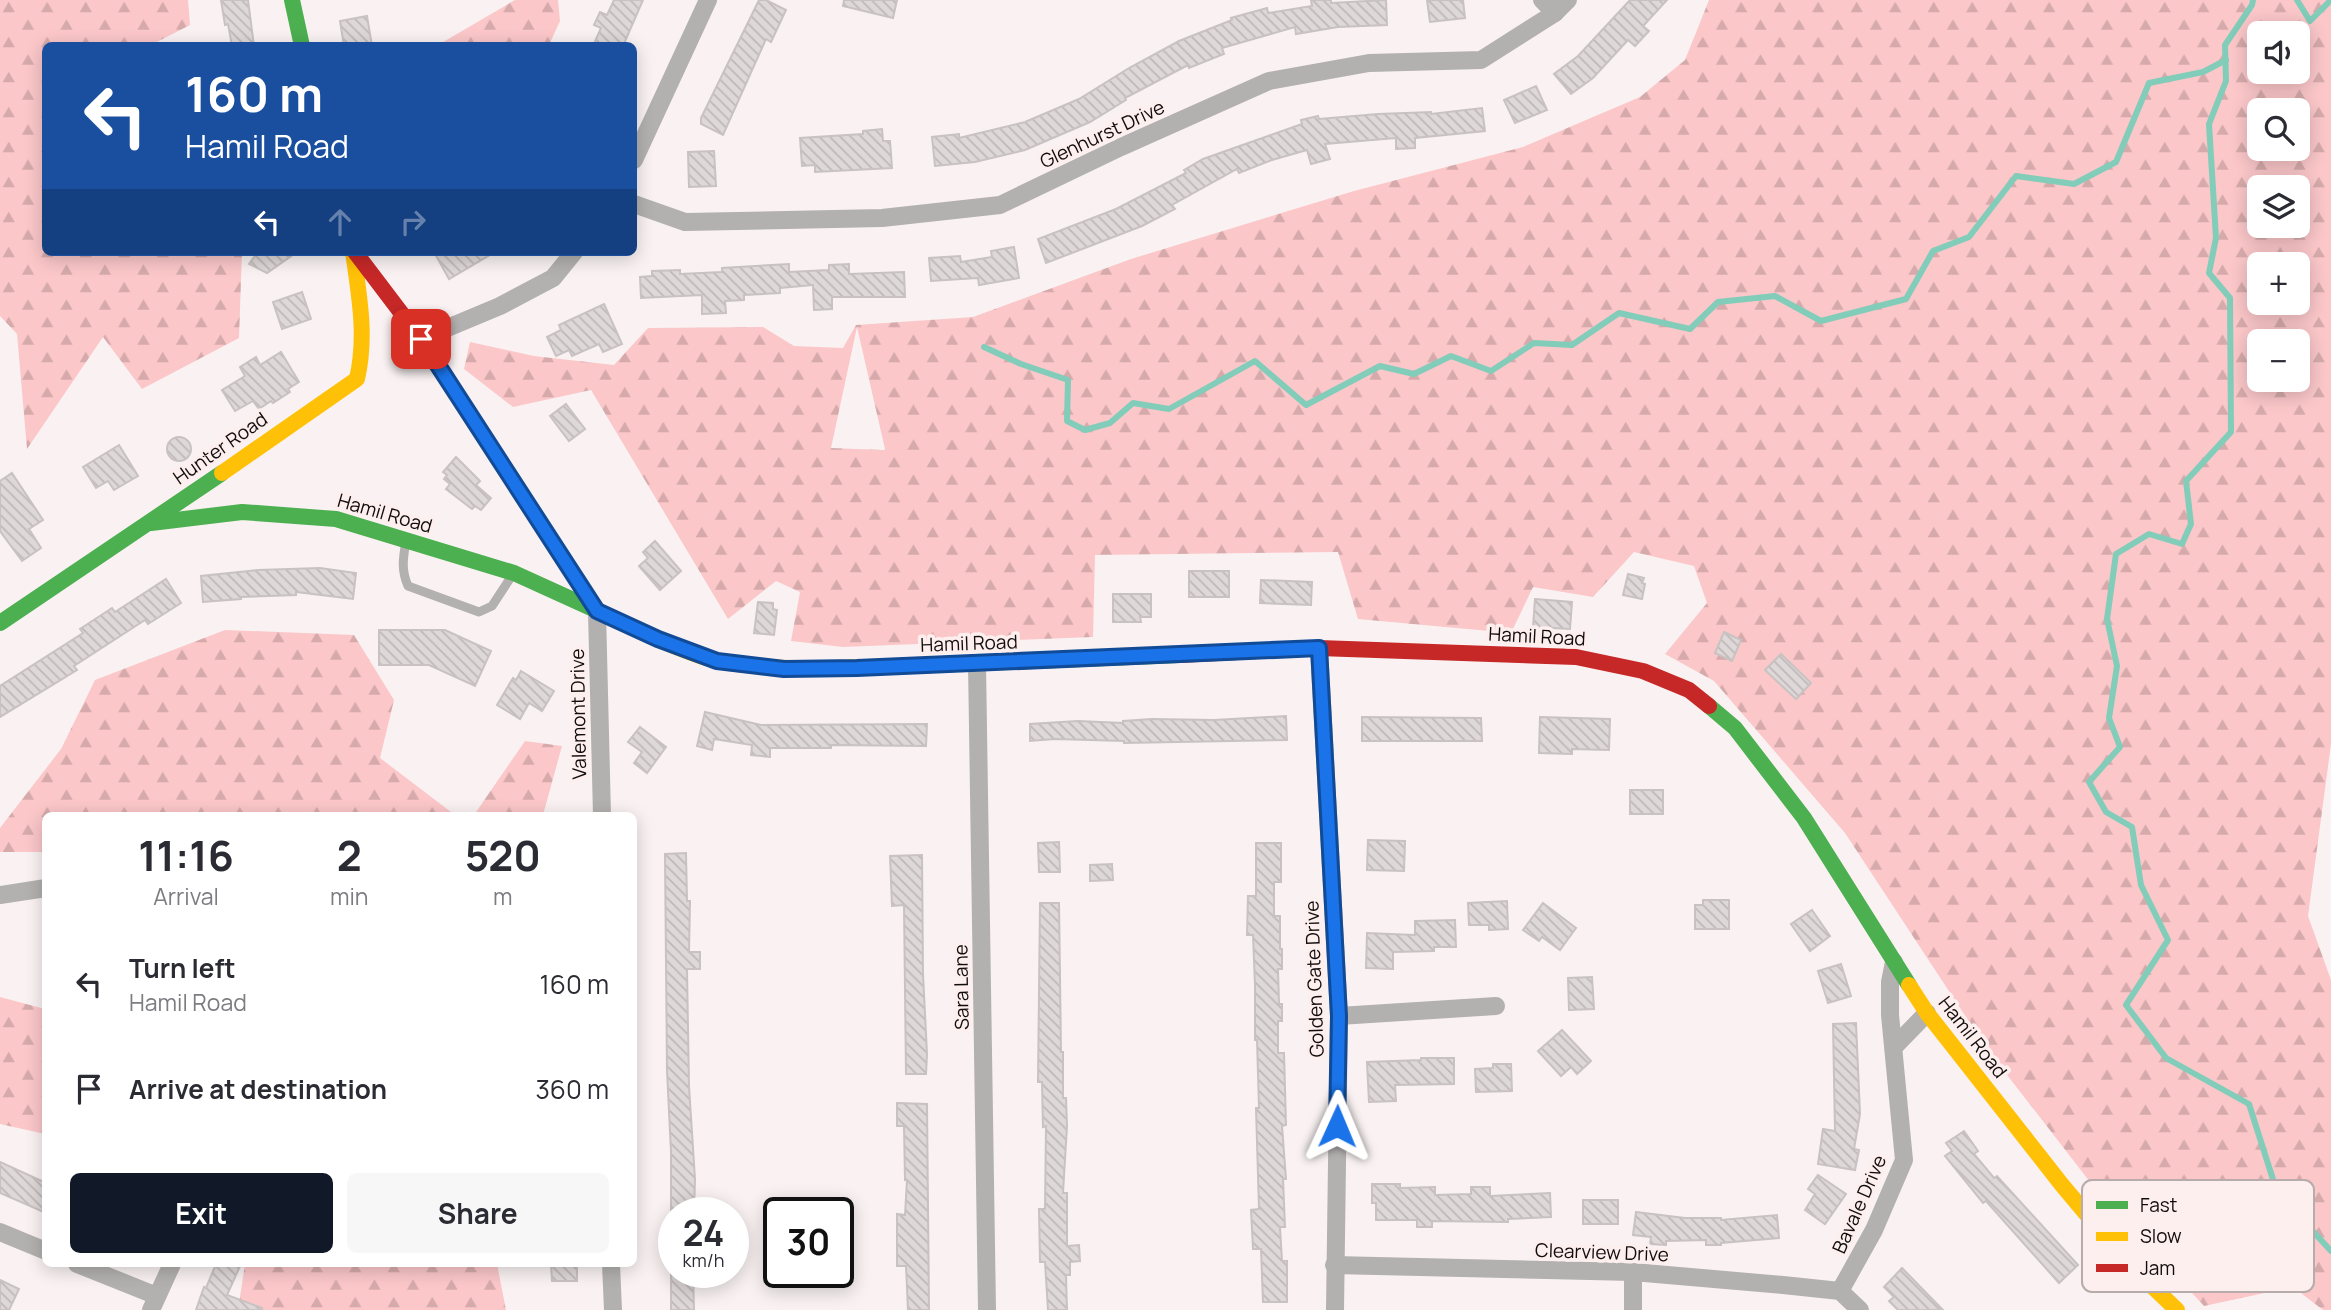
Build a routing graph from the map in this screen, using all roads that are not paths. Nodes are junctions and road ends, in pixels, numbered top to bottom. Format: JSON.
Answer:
{"nodes":[{"id":1,"x":292,"y":0,"type":"edge"},
{"id":2,"x":708,"y":0,"type":"edge"},
{"id":3,"x":1542,"y":0,"type":"edge"},
{"id":4,"x":1562,"y":7,"type":"edge"},
{"id":5,"x":301,"y":42,"type":"edge"},
{"id":6,"x":637,"y":154,"type":"edge"},
{"id":7,"x":637,"y":205,"type":"edge"},
{"id":8,"x":354,"y":256,"type":"edge"},
{"id":9,"x":357,"y":256,"type":"edge"},
{"id":10,"x":571,"y":256,"type":"edge"},
{"id":11,"x":421,"y":339,"type":"junction"},
{"id":12,"x":151,"y":523,"type":"junction"},
{"id":13,"x":406,"y":540,"type":"junction"},
{"id":14,"x":514,"y":573,"type":"junction"},
{"id":15,"x":597,"y":611,"type":"junction"},
{"id":16,"x":3,"y":615,"type":"edge"},
{"id":17,"x":1319,"y":648,"type":"junction"},
{"id":18,"x":977,"y":664,"type":"junction"},
{"id":19,"x":602,"y":812,"type":"edge"},
{"id":20,"x":42,"y":889,"type":"edge"},
{"id":21,"x":0,"y":895,"type":"edge"},
{"id":22,"x":1894,"y":962,"type":"junction"},
{"id":23,"x":1496,"y":1006,"type":"dead end"},
{"id":24,"x":1927,"y":1013,"type":"junction"},
{"id":25,"x":1339,"y":1016,"type":"junction"},
{"id":26,"x":1894,"y":1047,"type":"junction"},
{"id":27,"x":2082,"y":1209,"type":"edge"},
{"id":28,"x":0,"y":1232,"type":"edge"},
{"id":29,"x":42,"y":1249,"type":"edge"},
{"id":30,"x":1334,"y":1265,"type":"junction"},
{"id":31,"x":83,"y":1267,"type":"edge"},
{"id":32,"x":171,"y":1267,"type":"edge"},
{"id":33,"x":611,"y":1267,"type":"edge"},
{"id":34,"x":1633,"y":1272,"type":"junction"},
{"id":35,"x":1840,"y":1291,"type":"junction"},
{"id":36,"x":2159,"y":1292,"type":"edge"},
{"id":37,"x":154,"y":1303,"type":"edge"},
{"id":38,"x":612,"y":1310,"type":"edge"},
{"id":39,"x":987,"y":1310,"type":"edge"},
{"id":40,"x":1335,"y":1310,"type":"edge"},
{"id":41,"x":1633,"y":1310,"type":"edge"},
{"id":42,"x":1860,"y":1310,"type":"edge"},
{"id":43,"x":2177,"y":1310,"type":"edge"}],
"edges":[{"from":1,"to":5,"type":"street"},
{"from":2,"to":6,"type":"street"},
{"from":3,"to":4,"type":"street"},
{"from":4,"to":7,"type":"street","name":"Glenhurst Drive"},
{"from":8,"to":12,"type":"street","name":"Hunter Road"},
{"from":9,"to":11,"type":"street"},
{"from":10,"to":11,"type":"street"},
{"from":11,"to":15,"type":"street"},
{"from":12,"to":13,"type":"street","name":"Hamil Road"},
{"from":12,"to":16,"type":"street","name":"Hunter Road"},
{"from":13,"to":14,"type":"street","name":"Hamil Road"},
{"from":13,"to":14,"type":"lane"},
{"from":14,"to":15,"type":"street","name":"Hamil Road"},
{"from":15,"to":18,"type":"street","name":"Hamil Road"},
{"from":15,"to":19,"type":"street","name":"Valemont Drive"},
{"from":17,"to":18,"type":"street","name":"Hamil Road"},
{"from":17,"to":22,"type":"street","name":"Hamil Road"},
{"from":17,"to":25,"type":"street","name":"Golden Gate Drive"},
{"from":18,"to":39,"type":"street","name":"Sara Lane"},
{"from":20,"to":21,"type":"street"},
{"from":22,"to":24,"type":"street","name":"Hamil Road"},
{"from":22,"to":26,"type":"street","name":"Bavale Drive"},
{"from":23,"to":25,"type":"street"},
{"from":24,"to":26,"type":"street"},
{"from":24,"to":27,"type":"street","name":"Hamil Road"},
{"from":25,"to":30,"type":"street","name":"Golden Gate Drive"},
{"from":26,"to":35,"type":"street","name":"Bavale Drive"},
{"from":28,"to":29,"type":"street"},
{"from":30,"to":34,"type":"street","name":"Clearview Drive"},
{"from":30,"to":40,"type":"street","name":"Golden Gate Drive"},
{"from":31,"to":37,"type":"street"},
{"from":32,"to":37,"type":"street"},
{"from":33,"to":38,"type":"street"},
{"from":34,"to":35,"type":"street","name":"Clearview Drive"},
{"from":34,"to":41,"type":"street"},
{"from":35,"to":42,"type":"street"},
{"from":36,"to":43,"type":"street","name":"Hamil Road"}]}
